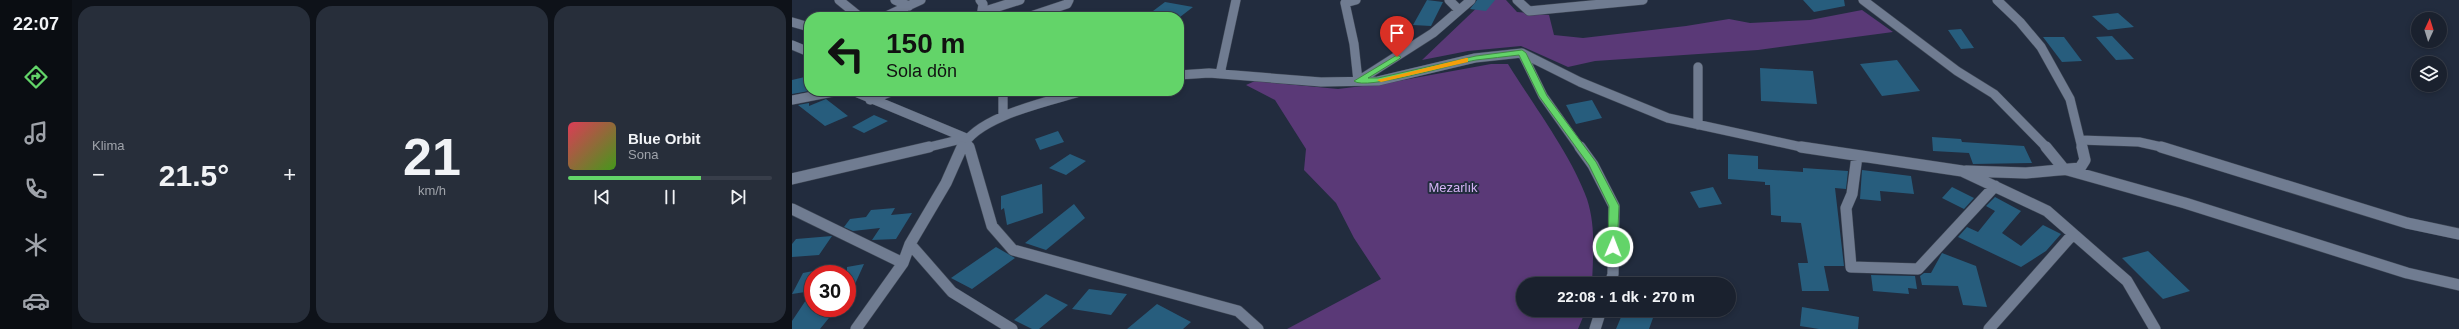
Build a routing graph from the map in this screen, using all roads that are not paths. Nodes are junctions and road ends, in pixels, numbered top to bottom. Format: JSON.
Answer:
{"nodes":[{"id":1,"x":839,"y":0,"type":"edge"},
{"id":2,"x":895,"y":0,"type":"edge"},
{"id":3,"x":921,"y":0,"type":"edge"},
{"id":4,"x":992,"y":0,"type":"edge"},
{"id":5,"x":1020,"y":0,"type":"edge"},
{"id":6,"x":1069,"y":0,"type":"edge"},
{"id":7,"x":1236,"y":0,"type":"edge"},
{"id":8,"x":1356,"y":0,"type":"edge"},
{"id":9,"x":1449,"y":0,"type":"edge"},
{"id":10,"x":1471,"y":0,"type":"edge"},
{"id":11,"x":1517,"y":0,"type":"edge"},
{"id":12,"x":1643,"y":0,"type":"edge"},
{"id":13,"x":1863,"y":0,"type":"edge"},
{"id":14,"x":1997,"y":0,"type":"edge"},
{"id":15,"x":909,"y":6,"type":"junction"},
{"id":16,"x":982,"y":8,"type":"edge"},
{"id":17,"x":1459,"y":10,"type":"junction"},
{"id":18,"x":854,"y":12,"type":"edge"},
{"id":19,"x":895,"y":12,"type":"edge"},
{"id":20,"x":1043,"y":12,"type":"edge"},
{"id":21,"x":792,"y":22,"type":"edge"},
{"id":22,"x":804,"y":26,"type":"edge"},
{"id":23,"x":792,"y":45,"type":"edge"},
{"id":24,"x":804,"y":50,"type":"edge"},
{"id":25,"x":1522,"y":53,"type":"junction"},
{"id":26,"x":1698,"y":67,"type":"dead end"},
{"id":27,"x":1220,"y":74,"type":"junction"},
{"id":28,"x":1184,"y":75,"type":"edge"},
{"id":29,"x":1358,"y":81,"type":"junction"},
{"id":30,"x":812,"y":96,"type":"edge"},
{"id":31,"x":863,"y":96,"type":"edge"},
{"id":32,"x":880,"y":96,"type":"edge"},
{"id":33,"x":1003,"y":96,"type":"edge"},
{"id":34,"x":1066,"y":96,"type":"edge"},
{"id":35,"x":792,"y":100,"type":"edge"},
{"id":36,"x":870,"y":100,"type":"junction"},
{"id":37,"x":1003,"y":115,"type":"junction"},
{"id":38,"x":1698,"y":124,"type":"junction"},
{"id":39,"x":966,"y":138,"type":"junction"},
{"id":40,"x":2080,"y":140,"type":"junction"},
{"id":41,"x":1857,"y":156,"type":"junction"},
{"id":42,"x":2064,"y":169,"type":"junction"},
{"id":43,"x":1962,"y":171,"type":"junction"},
{"id":44,"x":792,"y":180,"type":"edge"},
{"id":45,"x":1994,"y":186,"type":"junction"},
{"id":46,"x":792,"y":209,"type":"edge"},
{"id":47,"x":2073,"y":234,"type":"junction"},
{"id":48,"x":2459,"y":234,"type":"edge"},
{"id":49,"x":910,"y":244,"type":"junction"},
{"id":50,"x":903,"y":263,"type":"junction"},
{"id":51,"x":1612,"y":277,"type":"edge"},
{"id":52,"x":2459,"y":285,"type":"edge"},
{"id":53,"x":1599,"y":317,"type":"edge"},
{"id":54,"x":856,"y":329,"type":"edge"},
{"id":55,"x":1012,"y":329,"type":"edge"},
{"id":56,"x":1258,"y":329,"type":"edge"},
{"id":57,"x":1595,"y":329,"type":"edge"},
{"id":58,"x":1989,"y":329,"type":"edge"},
{"id":59,"x":2155,"y":329,"type":"edge"}],
"edges":[{"from":1,"to":18,"type":"street"},
{"from":2,"to":15,"type":"street"},
{"from":3,"to":15,"type":"street"},
{"from":4,"to":16,"type":"street"},
{"from":5,"to":16,"type":"street"},
{"from":6,"to":20,"type":"street"},
{"from":7,"to":27,"type":"street"},
{"from":8,"to":29,"type":"street"},
{"from":9,"to":17,"type":"street"},
{"from":10,"to":17,"type":"street"},
{"from":11,"to":12,"type":"street"},
{"from":13,"to":42,"type":"street"},
{"from":14,"to":40,"type":"street"},
{"from":15,"to":19,"type":"street"},
{"from":17,"to":29,"type":"street"},
{"from":21,"to":22,"type":"street"},
{"from":23,"to":24,"type":"street"},
{"from":25,"to":29,"type":"street"},
{"from":25,"to":38,"type":"street"},
{"from":25,"to":51,"type":"street"},
{"from":26,"to":38,"type":"street"},
{"from":27,"to":28,"type":"street"},
{"from":27,"to":29,"type":"street"},
{"from":30,"to":35,"type":"street"},
{"from":31,"to":36,"type":"street"},
{"from":32,"to":36,"type":"street"},
{"from":33,"to":37,"type":"street"},
{"from":34,"to":37,"type":"street"},
{"from":36,"to":39,"type":"street"},
{"from":37,"to":39,"type":"street"},
{"from":38,"to":41,"type":"street"},
{"from":39,"to":44,"type":"street"},
{"from":39,"to":49,"type":"street"},
{"from":39,"to":56,"type":"street"},
{"from":40,"to":42,"type":"street"},
{"from":40,"to":48,"type":"street"},
{"from":41,"to":43,"type":"street"},
{"from":41,"to":45,"type":"street"},
{"from":42,"to":43,"type":"street"},
{"from":42,"to":52,"type":"street"},
{"from":43,"to":45,"type":"street"},
{"from":45,"to":47,"type":"street"},
{"from":46,"to":50,"type":"street"},
{"from":47,"to":58,"type":"street"},
{"from":47,"to":59,"type":"street"},
{"from":49,"to":50,"type":"street"},
{"from":49,"to":55,"type":"street"},
{"from":50,"to":54,"type":"street"},
{"from":53,"to":57,"type":"street"}]}
